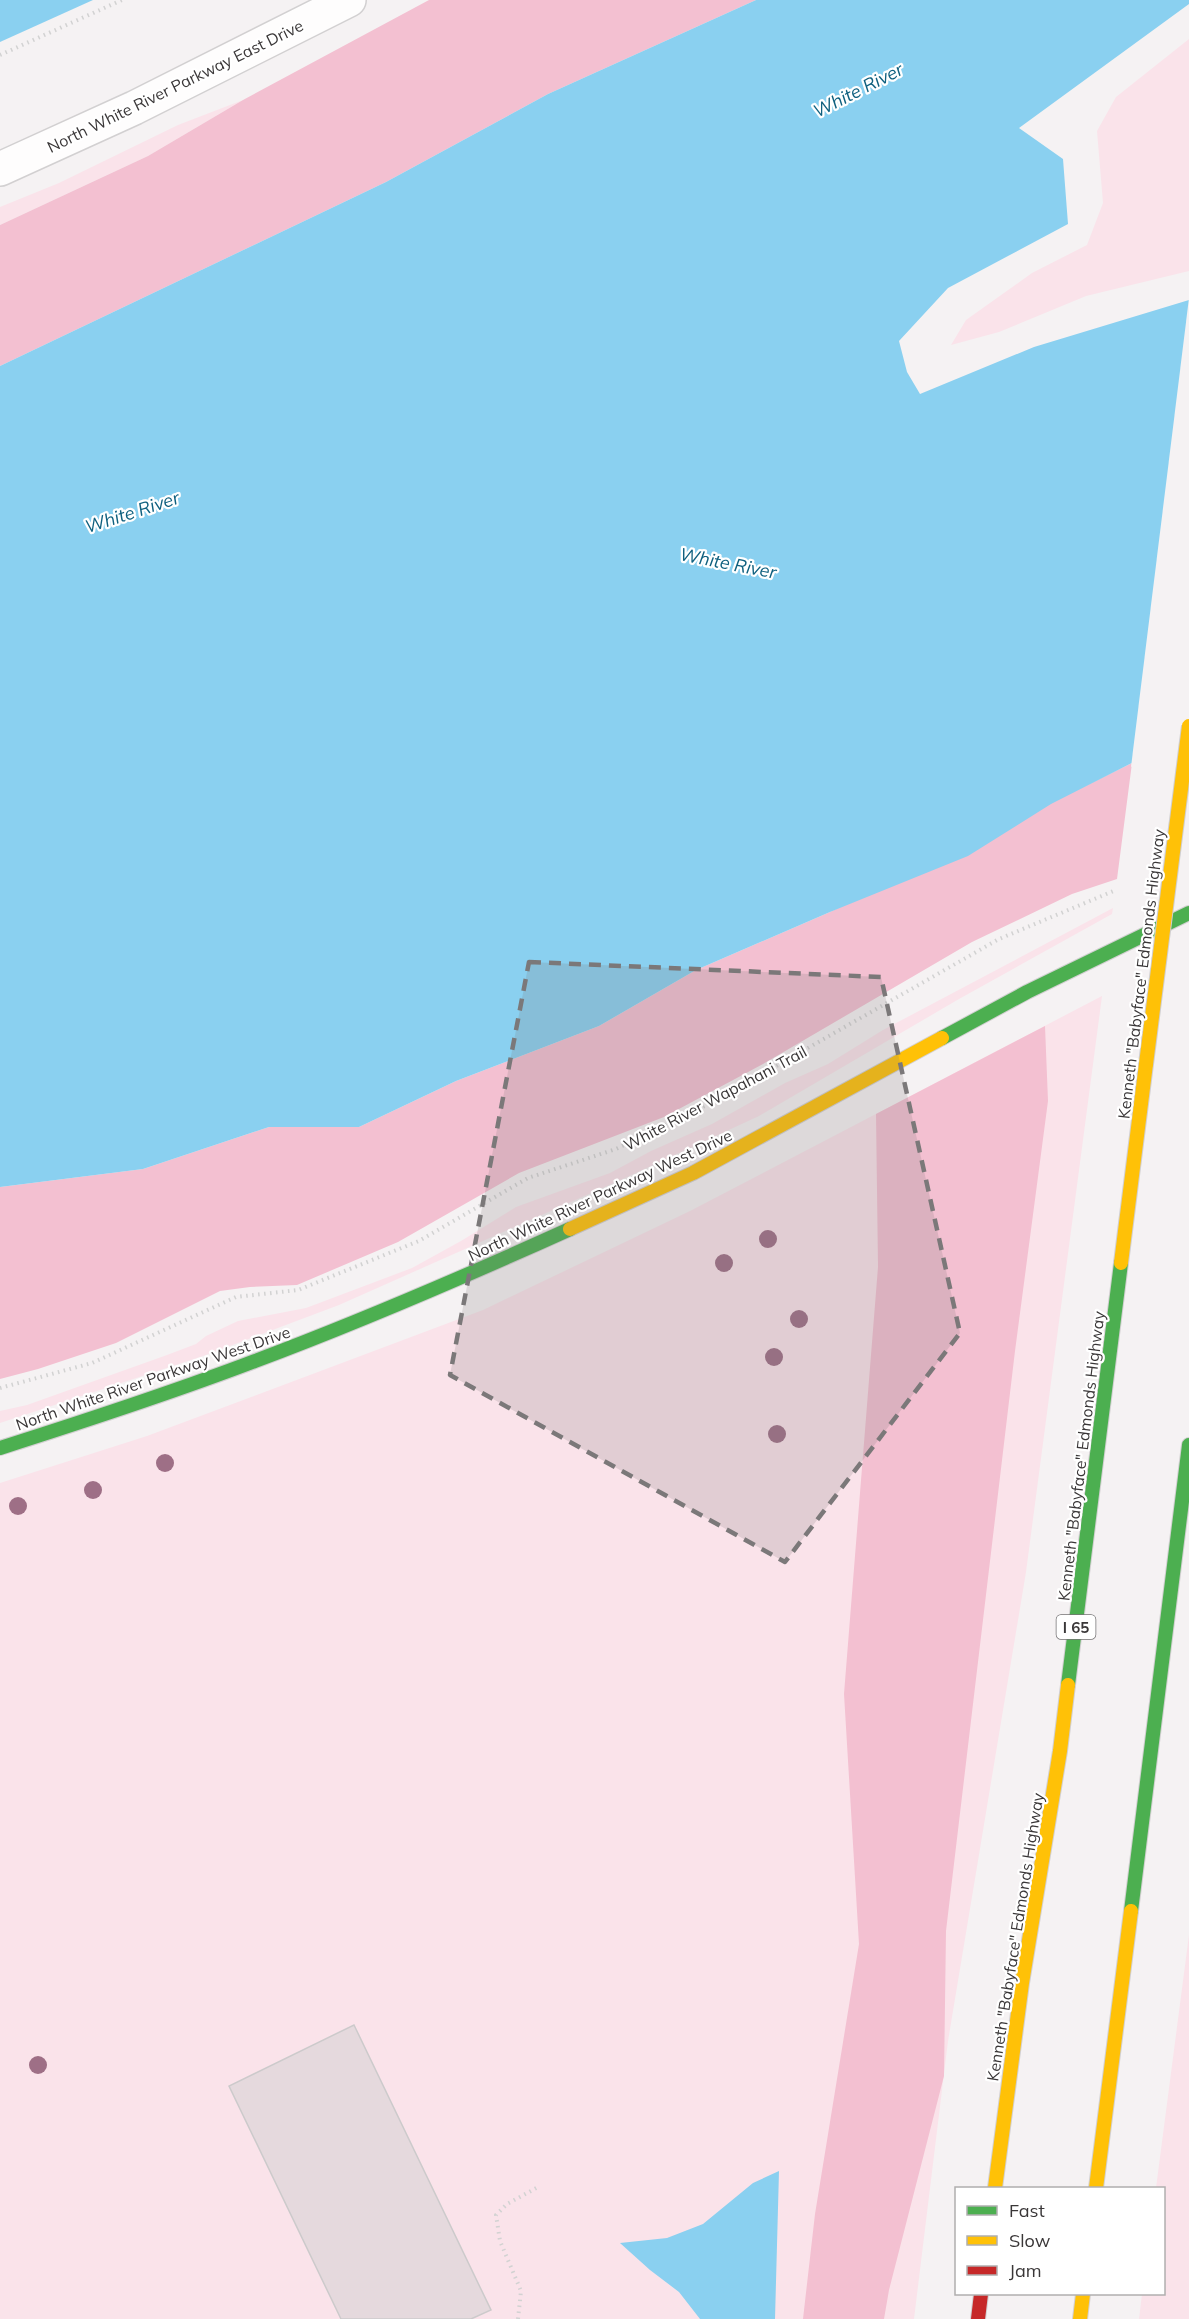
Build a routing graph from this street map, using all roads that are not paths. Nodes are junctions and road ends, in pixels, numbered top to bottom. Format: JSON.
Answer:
{"nodes":[{"id":1,"x":349,"y":0,"type":"edge"},
{"id":2,"x":0,"y":169,"type":"edge"},
{"id":3,"x":1189,"y":726,"type":"edge"},
{"id":4,"x":1189,"y":913,"type":"edge"},
{"id":5,"x":1189,"y":1445,"type":"edge"},
{"id":6,"x":0,"y":1448,"type":"edge"},
{"id":7,"x":995,"y":2187,"type":"edge"},
{"id":8,"x":1096,"y":2187,"type":"edge"},
{"id":9,"x":981,"y":2295,"type":"edge"},
{"id":10,"x":1083,"y":2295,"type":"edge"},
{"id":11,"x":978,"y":2319,"type":"edge"},
{"id":12,"x":1080,"y":2319,"type":"edge"}],
"edges":[{"from":1,"to":2,"type":"street","name":"North White River Parkway East Drive"},
{"from":3,"to":7,"type":"main road","name":"Kenneth \"Babyface\" Edmonds Highway","number":"I 65","bridge":true},
{"from":4,"to":6,"type":"main road","name":"North White River Parkway West Drive"},
{"from":5,"to":8,"type":"main road"},
{"from":9,"to":11,"type":"main road"},
{"from":10,"to":12,"type":"main road"}]}
